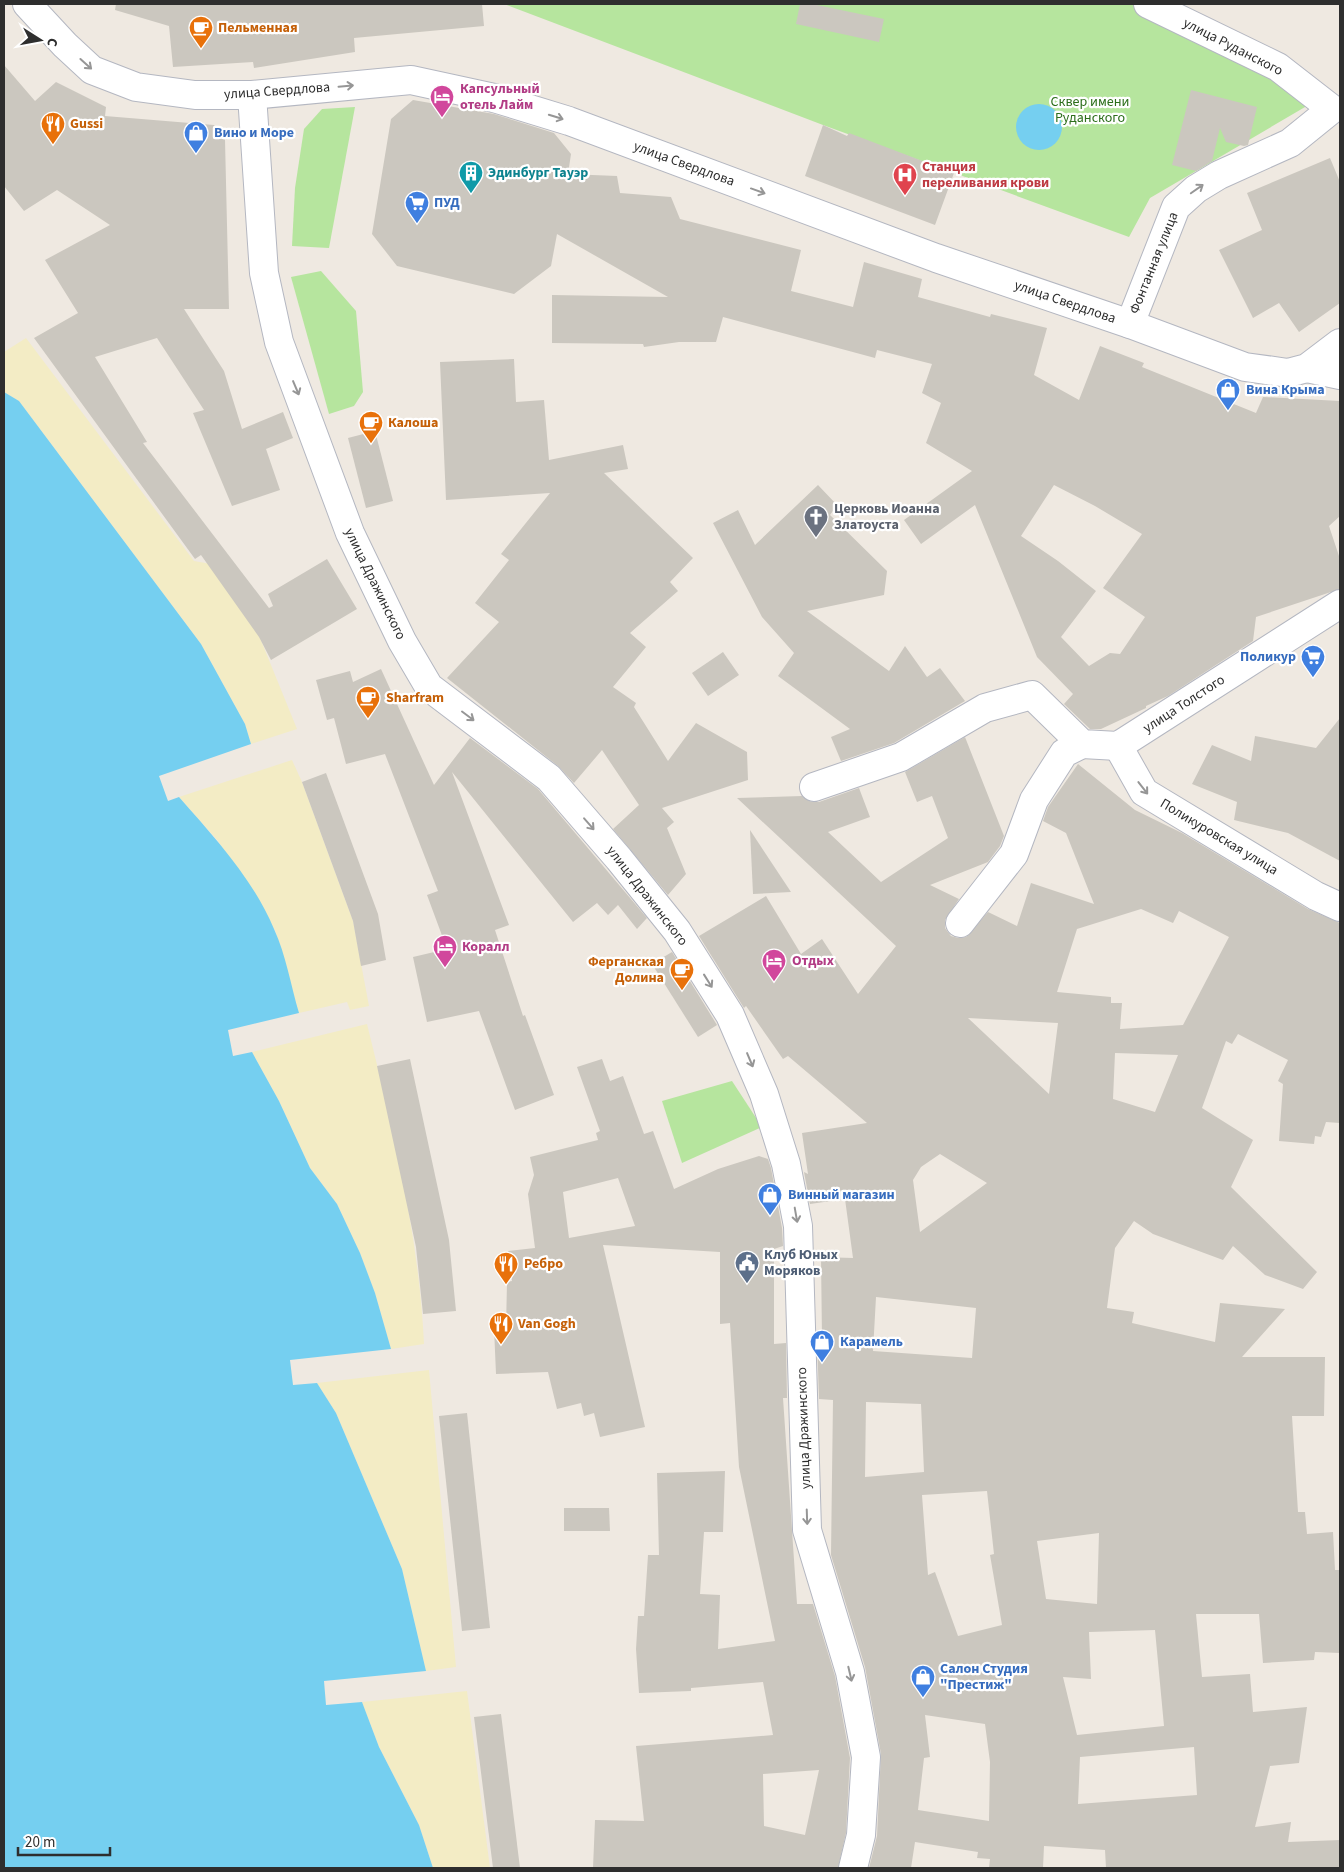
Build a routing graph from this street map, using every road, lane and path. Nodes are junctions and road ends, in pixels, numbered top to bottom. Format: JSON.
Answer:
{"nodes":[{"id":1,"x":27,"y":4,"type":"edge"},
{"id":2,"x":1148,"y":4,"type":"edge"},
{"id":3,"x":252,"y":96,"type":"junction"},
{"id":4,"x":1336,"y":108,"type":"edge"},
{"id":5,"x":1130,"y":324,"type":"junction"},
{"id":6,"x":1340,"y":343,"type":"edge"},
{"id":7,"x":1307,"y":368,"type":"junction"},
{"id":8,"x":1340,"y":376,"type":"edge"},
{"id":9,"x":1340,"y":604,"type":"edge"},
{"id":10,"x":1082,"y":744,"type":"junction"},
{"id":11,"x":1118,"y":746,"type":"junction"},
{"id":12,"x":814,"y":787,"type":"dead end"},
{"id":13,"x":1340,"y":907,"type":"edge"},
{"id":14,"x":960,"y":923,"type":"dead end"},
{"id":15,"x":853,"y":1868,"type":"edge"}],
"edges":[{"from":1,"to":3,"type":"street","name":"улица Свердлова","one_way":true},
{"from":2,"to":4,"type":"street","name":"улица Руданского"},
{"from":3,"to":5,"type":"street","name":"улица Свердлова","one_way":true},
{"from":3,"to":15,"type":"street","name":"улица Дражинского","one_way":true},
{"from":5,"to":4,"type":"street","name":"Фонтанная улица","one_way":true},
{"from":5,"to":7,"type":"street","name":"улица Свердлова"},
{"from":6,"to":7,"type":"street","name":"улица Свердлова"},
{"from":7,"to":8,"type":"street"},
{"from":9,"to":11,"type":"street","name":"улица Толстого"},
{"from":10,"to":11,"type":"street"},
{"from":10,"to":12,"type":"street"},
{"from":10,"to":14,"type":"street"},
{"from":11,"to":13,"type":"street","name":"Поликуровская улица","one_way":true}]}
